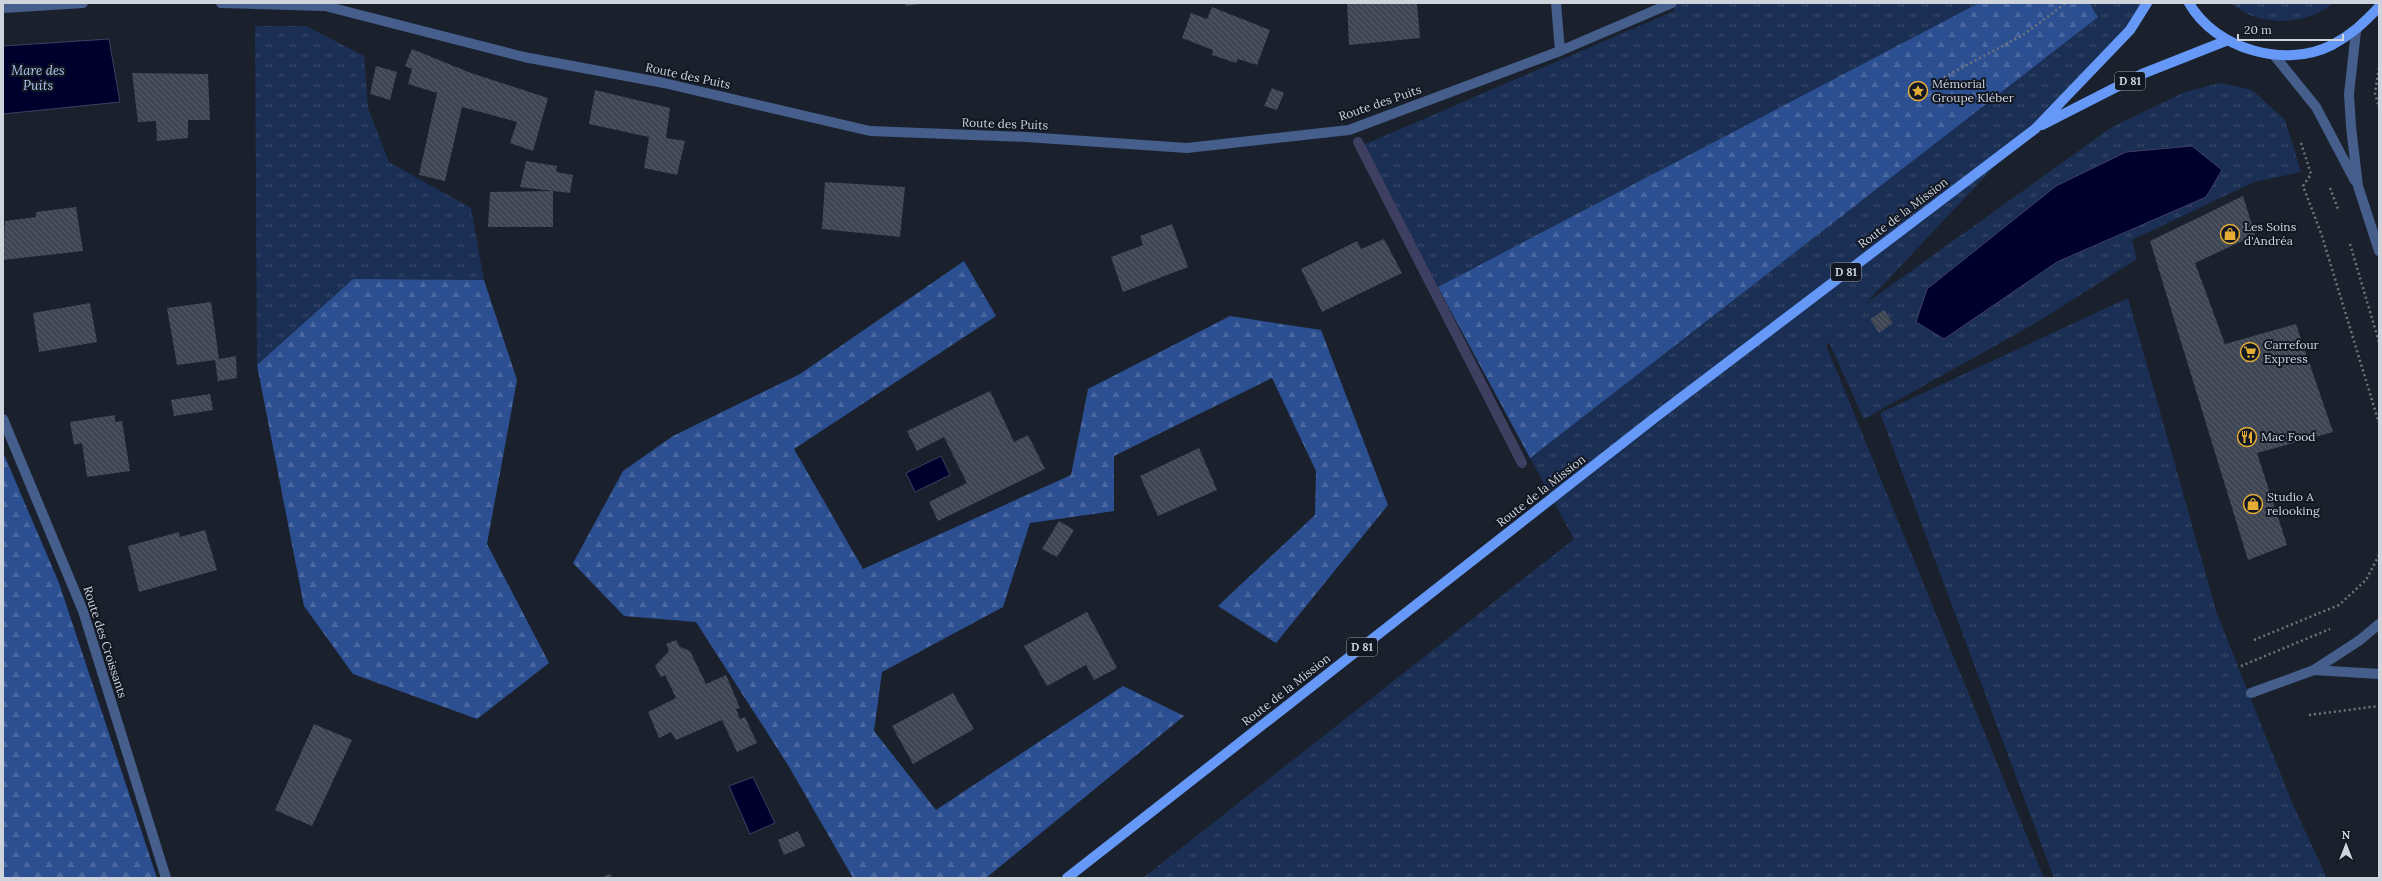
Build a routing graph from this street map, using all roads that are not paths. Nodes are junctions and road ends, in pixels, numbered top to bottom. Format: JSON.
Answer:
{"nodes":[{"id":1,"x":84,"y":3,"type":"edge"},
{"id":2,"x":221,"y":3,"type":"edge"},
{"id":3,"x":1556,"y":3,"type":"edge"},
{"id":4,"x":1672,"y":3,"type":"edge"},
{"id":5,"x":2147,"y":3,"type":"edge"},
{"id":6,"x":2189,"y":3,"type":"edge"},
{"id":7,"x":326,"y":4,"type":"edge"},
{"id":8,"x":2379,"y":7,"type":"edge"},
{"id":9,"x":3,"y":8,"type":"edge"},
{"id":10,"x":2356,"y":31,"type":"junction"},
{"id":11,"x":2228,"y":40,"type":"junction"},
{"id":12,"x":1560,"y":51,"type":"junction"},
{"id":13,"x":2274,"y":55,"type":"junction"},
{"id":14,"x":2035,"y":129,"type":"junction"},
{"id":15,"x":2358,"y":186,"type":"junction"},
{"id":16,"x":2379,"y":251,"type":"edge"},
{"id":17,"x":3,"y":419,"type":"edge"},
{"id":18,"x":2379,"y":624,"type":"edge"},
{"id":19,"x":2314,"y":670,"type":"junction"},
{"id":20,"x":2379,"y":674,"type":"edge"},
{"id":21,"x":2251,"y":693,"type":"dead end"},
{"id":22,"x":166,"y":878,"type":"edge"},
{"id":23,"x":1067,"y":878,"type":"edge"}],
"edges":[{"from":1,"to":9,"type":"street"},
{"from":2,"to":7,"type":"street","name":"Route des Puits"},
{"from":3,"to":12,"type":"street"},
{"from":4,"to":12,"type":"street","name":"Route des Puits"},
{"from":5,"to":14,"type":"main road","number":"D 81"},
{"from":6,"to":11,"type":"main road"},
{"from":7,"to":12,"type":"street","name":"Route des Puits"},
{"from":8,"to":10,"type":"main road"},
{"from":10,"to":13,"type":"main road"},
{"from":10,"to":15,"type":"street"},
{"from":11,"to":13,"type":"main road"},
{"from":11,"to":14,"type":"main road","number":"D 81"},
{"from":13,"to":15,"type":"street"},
{"from":14,"to":23,"type":"main road","name":"Route de la Mission","number":"D 81"},
{"from":15,"to":16,"type":"street"},
{"from":17,"to":22,"type":"street","name":"Route des Croissants"},
{"from":18,"to":19,"type":"street"},
{"from":19,"to":20,"type":"street"},
{"from":19,"to":21,"type":"street"}]}
